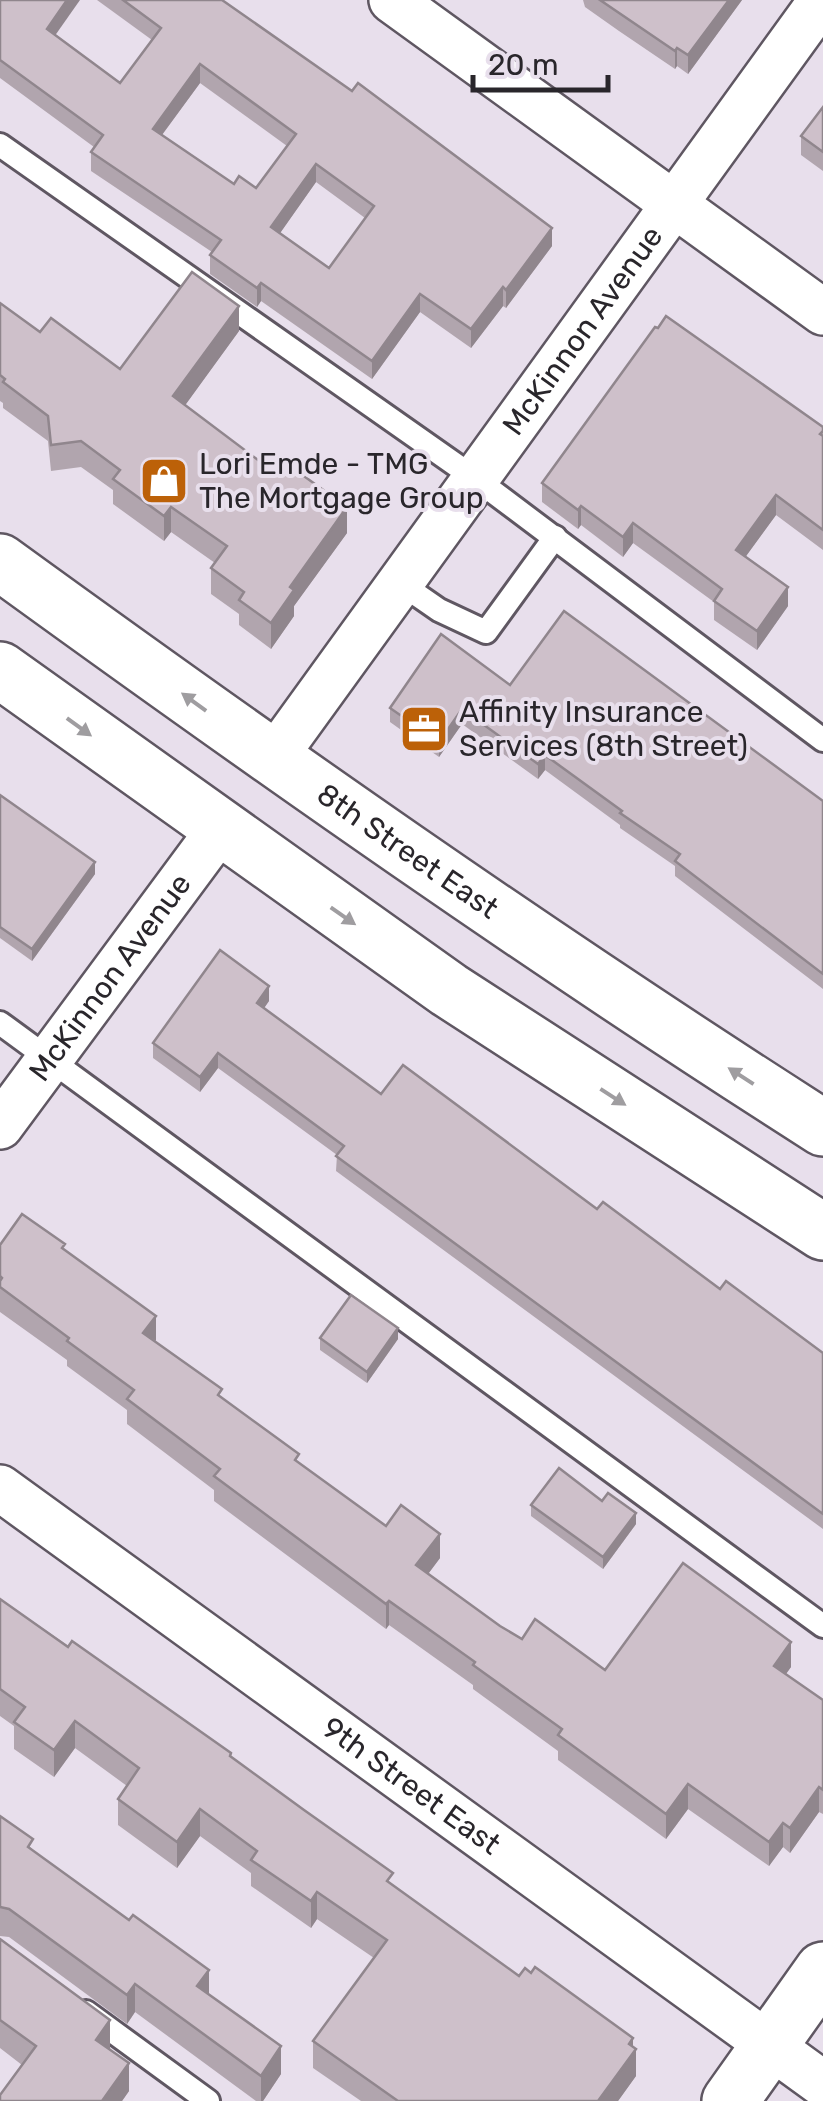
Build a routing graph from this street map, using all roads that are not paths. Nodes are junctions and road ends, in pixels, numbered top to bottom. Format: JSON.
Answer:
{"nodes":[{"id":1,"x":392,"y":0,"type":"edge"},
{"id":2,"x":822,"y":0,"type":"edge"},
{"id":3,"x":0,"y":145,"type":"edge"},
{"id":4,"x":674,"y":205,"type":"junction"},
{"id":5,"x":823,"y":312,"type":"edge"},
{"id":6,"x":476,"y":479,"type":"junction"},
{"id":7,"x":554,"y":537,"type":"junction"},
{"id":8,"x":0,"y":562,"type":"edge"},
{"id":9,"x":400,"y":583,"type":"junction"},
{"id":10,"x":0,"y":670,"type":"edge"},
{"id":11,"x":823,"y":740,"type":"edge"},
{"id":12,"x":272,"y":760,"type":"junction"},
{"id":13,"x":220,"y":829,"type":"junction"},
{"id":14,"x":0,"y":1022,"type":"edge"},
{"id":15,"x":49,"y":1058,"type":"junction"},
{"id":16,"x":0,"y":1126,"type":"edge"},
{"id":17,"x":823,"y":1128,"type":"edge"},
{"id":18,"x":823,"y":1232,"type":"edge"},
{"id":19,"x":0,"y":1488,"type":"edge"},
{"id":20,"x":823,"y":1626,"type":"edge"},
{"id":21,"x":823,"y":1970,"type":"edge"},
{"id":22,"x":64,"y":1996,"type":"edge"},
{"id":23,"x":770,"y":2045,"type":"junction"},
{"id":24,"x":823,"y":2084,"type":"edge"},
{"id":25,"x":208,"y":2101,"type":"edge"},
{"id":26,"x":730,"y":2101,"type":"edge"}],
"edges":[{"from":1,"to":4,"type":"street"},
{"from":2,"to":4,"type":"street","name":"McKinnon Avenue"},
{"from":3,"to":6,"type":"lane"},
{"from":4,"to":5,"type":"street"},
{"from":4,"to":6,"type":"street","name":"McKinnon Avenue"},
{"from":6,"to":7,"type":"lane"},
{"from":6,"to":9,"type":"street","name":"McKinnon Avenue"},
{"from":7,"to":9,"type":"lane"},
{"from":7,"to":11,"type":"lane"},
{"from":12,"to":8,"type":"main road","name":"8th Street East","one_way":true},
{"from":9,"to":12,"type":"street","name":"McKinnon Avenue"},
{"from":10,"to":13,"type":"main road","one_way":true},
{"from":17,"to":12,"type":"main road","name":"8th Street East","one_way":true},
{"from":13,"to":15,"type":"street","name":"McKinnon Avenue"},
{"from":13,"to":18,"type":"main road","one_way":true},
{"from":14,"to":15,"type":"lane"},
{"from":15,"to":16,"type":"street","name":"McKinnon Avenue"},
{"from":15,"to":20,"type":"lane"},
{"from":19,"to":23,"type":"street","name":"9th Street East"},
{"from":21,"to":23,"type":"main road"},
{"from":22,"to":25,"type":"lane"},
{"from":23,"to":24,"type":"street","name":"9th Street East"},
{"from":23,"to":26,"type":"main road"}]}
